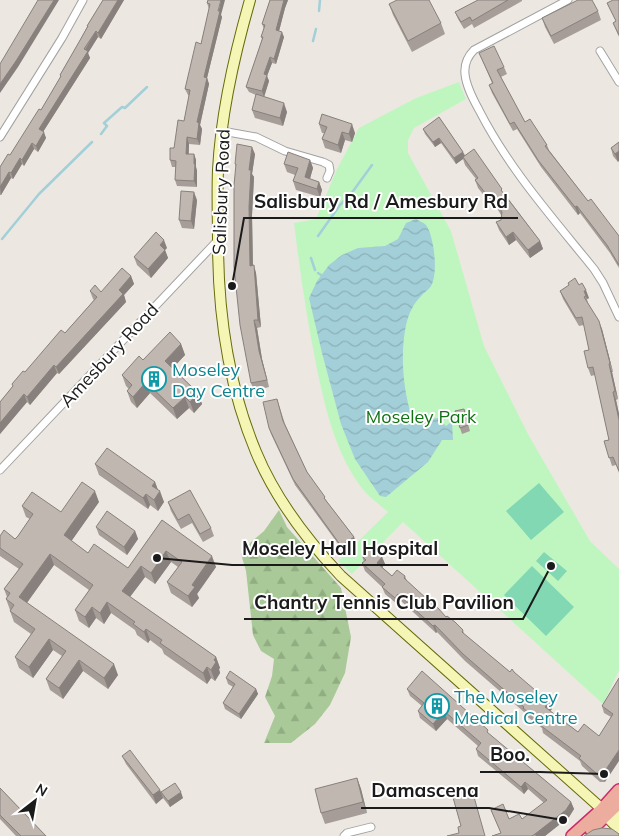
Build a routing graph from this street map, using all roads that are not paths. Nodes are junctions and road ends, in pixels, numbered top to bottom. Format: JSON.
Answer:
{"nodes":[{"id":1,"x":84,"y":0,"type":"edge"},
{"id":2,"x":250,"y":0,"type":"edge"},
{"id":3,"x":568,"y":0,"type":"edge"},
{"id":4,"x":600,"y":51,"type":"dead end"},
{"id":5,"x":619,"y":82,"type":"edge"},
{"id":6,"x":222,"y":131,"type":"junction"},
{"id":7,"x":0,"y":137,"type":"edge"},
{"id":8,"x":328,"y":178,"type":"dead end"},
{"id":9,"x":218,"y":240,"type":"junction"},
{"id":10,"x":619,"y":317,"type":"edge"},
{"id":11,"x":0,"y":470,"type":"edge"},
{"id":12,"x":619,"y":790,"type":"edge"},
{"id":13,"x":612,"y":811,"type":"edge"},
{"id":14,"x":371,"y":827,"type":"dead end"},
{"id":15,"x":619,"y":829,"type":"edge"},
{"id":16,"x":344,"y":836,"type":"edge"},
{"id":17,"x":572,"y":836,"type":"edge"},
{"id":18,"x":584,"y":836,"type":"edge"}],
"edges":[{"from":1,"to":7,"type":"street"},
{"from":2,"to":6,"type":"main road","name":"Salisbury Road"},
{"from":3,"to":10,"type":"street"},
{"from":4,"to":5,"type":"street"},
{"from":6,"to":8,"type":"street"},
{"from":6,"to":9,"type":"main road","name":"Salisbury Road"},
{"from":9,"to":11,"type":"street","name":"Amesbury Road"},
{"from":9,"to":13,"type":"main road","name":"Salisbury Road"},
{"from":12,"to":13,"type":"highway"},
{"from":13,"to":15,"type":"main road","name":"Salisbury Road"},
{"from":13,"to":17,"type":"highway"},
{"from":13,"to":18,"type":"highway"},
{"from":14,"to":16,"type":"street"}]}
